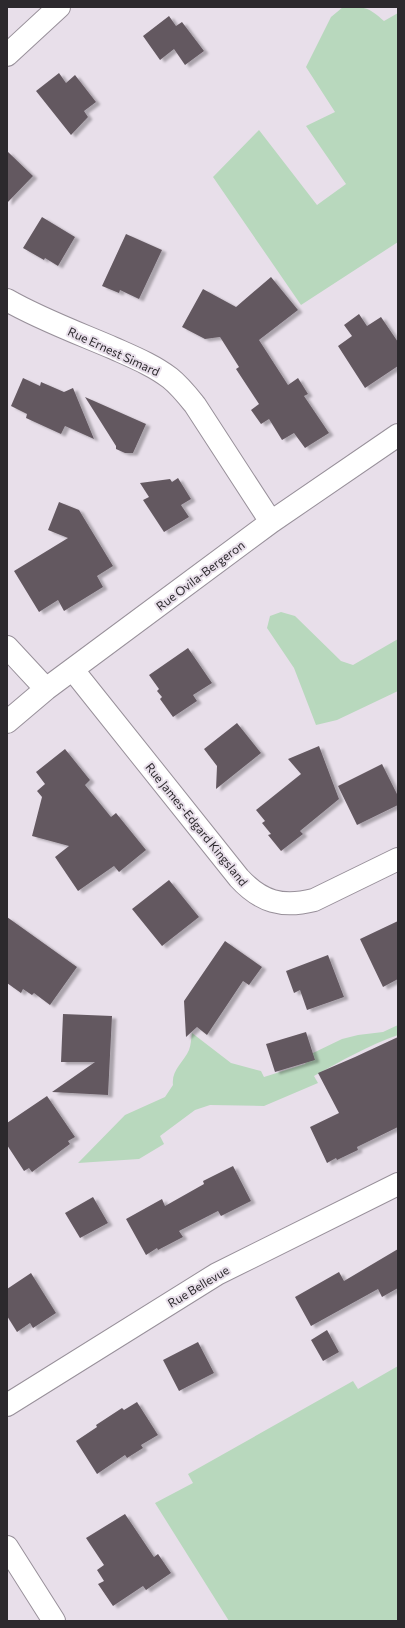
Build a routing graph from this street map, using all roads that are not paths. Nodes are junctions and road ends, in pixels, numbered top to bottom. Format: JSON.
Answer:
{"nodes":[{"id":1,"x":59,"y":7,"type":"edge"},
{"id":2,"x":7,"y":55,"type":"edge"},
{"id":3,"x":7,"y":300,"type":"edge"},
{"id":4,"x":398,"y":435,"type":"edge"},
{"id":5,"x":271,"y":522,"type":"junction"},
{"id":6,"x":7,"y":647,"type":"edge"},
{"id":7,"x":73,"y":670,"type":"junction"},
{"id":8,"x":46,"y":689,"type":"junction"},
{"id":9,"x":7,"y":722,"type":"edge"},
{"id":10,"x":398,"y":859,"type":"edge"},
{"id":11,"x":398,"y":1184,"type":"edge"},
{"id":12,"x":7,"y":1405,"type":"edge"},
{"id":13,"x":7,"y":1547,"type":"edge"},
{"id":14,"x":54,"y":1621,"type":"edge"}],
"edges":[{"from":1,"to":2,"type":"street"},
{"from":3,"to":5,"type":"street","name":"Rue Ernest Simard"},
{"from":4,"to":5,"type":"street","name":"Rue Ovila-Bergeron"},
{"from":5,"to":7,"type":"street","name":"Rue Ovila-Bergeron"},
{"from":6,"to":8,"type":"street"},
{"from":7,"to":8,"type":"street","name":"Rue Ovila-Bergeron"},
{"from":7,"to":10,"type":"street","name":"Rue James-Edgard Kingsland"},
{"from":8,"to":9,"type":"street","name":"Rue Ovila-Bergeron"},
{"from":11,"to":12,"type":"street","name":"Rue Bellevue"},
{"from":13,"to":14,"type":"street"}]}
